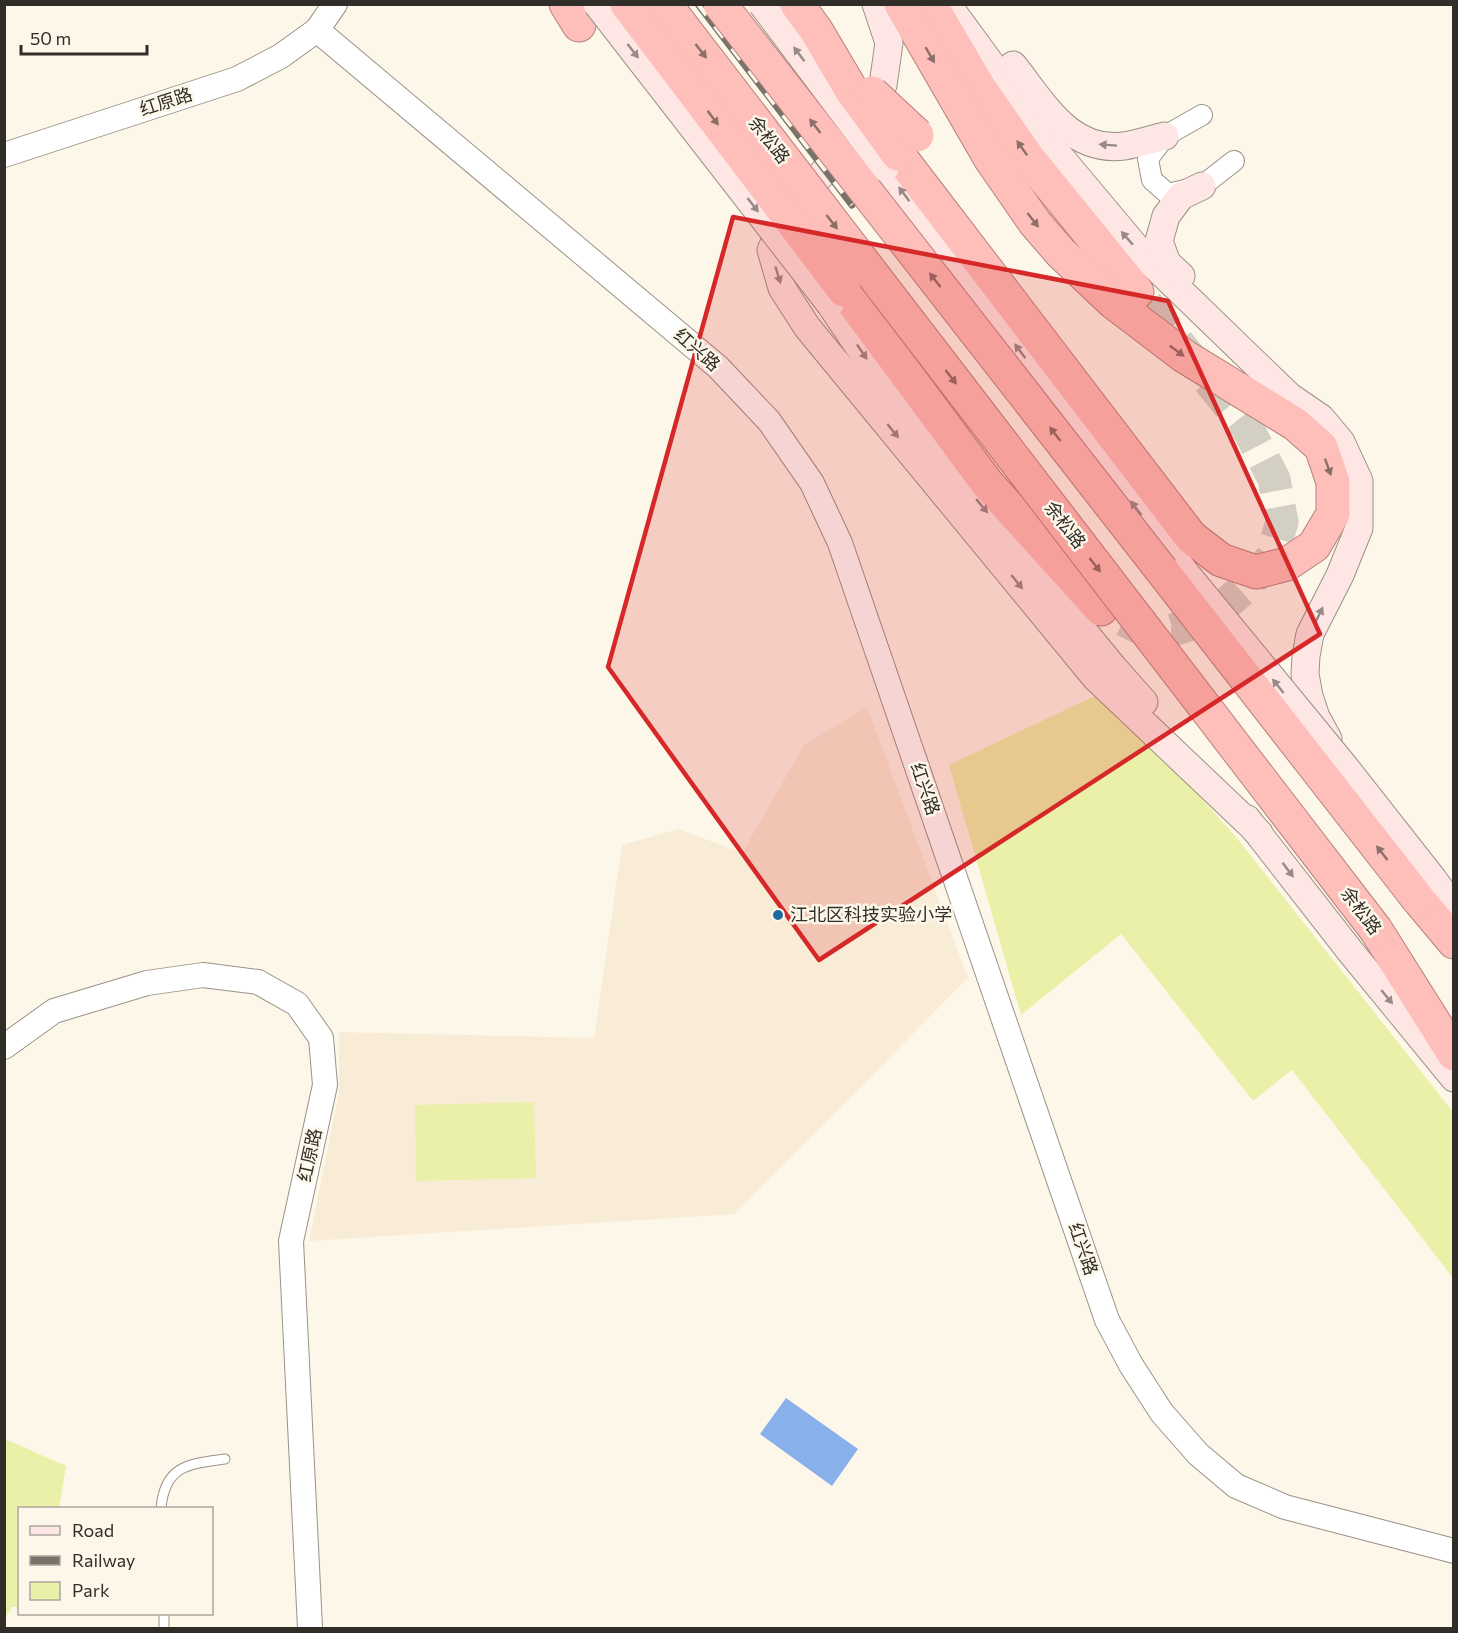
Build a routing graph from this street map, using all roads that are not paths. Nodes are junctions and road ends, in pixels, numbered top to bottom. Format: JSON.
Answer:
{"nodes":[{"id":1,"x":333,"y":4,"type":"edge"},
{"id":2,"x":627,"y":4,"type":"edge"},
{"id":3,"x":665,"y":4,"type":"edge"},
{"id":4,"x":720,"y":4,"type":"edge"},
{"id":5,"x":762,"y":4,"type":"edge"},
{"id":6,"x":876,"y":4,"type":"edge"},
{"id":7,"x":900,"y":4,"type":"edge"},
{"id":8,"x":930,"y":4,"type":"edge"},
{"id":9,"x":947,"y":4,"type":"edge"},
{"id":10,"x":963,"y":4,"type":"edge"},
{"id":11,"x":581,"y":11,"type":"edge"},
{"id":12,"x":806,"y":17,"type":"edge"},
{"id":13,"x":317,"y":30,"type":"junction"},
{"id":14,"x":1202,"y":115,"type":"dead end"},
{"id":15,"x":1165,"y":136,"type":"junction"},
{"id":16,"x":900,"y":152,"type":"junction"},
{"id":17,"x":4,"y":154,"type":"edge"},
{"id":18,"x":1234,"y":161,"type":"dead end"},
{"id":19,"x":1202,"y":186,"type":"junction"},
{"id":20,"x":1137,"y":292,"type":"tunnel mouth"},
{"id":21,"x":837,"y":297,"type":"junction"},
{"id":22,"x":1321,"y":418,"type":"junction"},
{"id":23,"x":1101,"y":609,"type":"tunnel mouth"},
{"id":24,"x":1104,"y":672,"type":"junction"},
{"id":25,"x":1345,"y":767,"type":"junction"},
{"id":26,"x":1425,"y":889,"type":"junction"},
{"id":27,"x":1454,"y":908,"type":"edge"},
{"id":28,"x":1454,"y":942,"type":"edge"},
{"id":29,"x":4,"y":1047,"type":"edge"},
{"id":30,"x":1454,"y":1054,"type":"edge"},
{"id":31,"x":1454,"y":1078,"type":"edge"},
{"id":32,"x":225,"y":1459,"type":"dead end"},
{"id":33,"x":162,"y":1507,"type":"edge"},
{"id":34,"x":1454,"y":1551,"type":"edge"},
{"id":35,"x":310,"y":1629,"type":"edge"}],
"edges":[{"from":1,"to":13,"type":"street"},
{"from":2,"to":21,"type":"highway","one_way":true,"bridge":true},
{"from":3,"to":30,"type":"highway","name":"余松路","one_way":true,"bridge":true},
{"from":26,"to":4,"type":"highway","one_way":true,"bridge":true},
{"from":16,"to":5,"type":"main road","one_way":true,"bridge":true},
{"from":6,"to":24,"type":"main road","one_way":true},
{"from":7,"to":16,"type":"highway","one_way":true},
{"from":20,"to":8,"type":"highway","one_way":true},
{"from":22,"to":9,"type":"main road","one_way":true},
{"from":15,"to":10,"type":"main road","one_way":true},
{"from":11,"to":21,"type":"main road","name":"余松路","one_way":true,"bridge":true},
{"from":12,"to":16,"type":"highway","bridge":true},
{"from":13,"to":17,"type":"street","name":"红原路"},
{"from":13,"to":34,"type":"street","name":"红兴路"},
{"from":14,"to":15,"type":"street"},
{"from":15,"to":19,"type":"street"},
{"from":25,"to":16,"type":"main road","one_way":true,"bridge":true},
{"from":18,"to":19,"type":"street"},
{"from":19,"to":22,"type":"main road"},
{"from":21,"to":23,"type":"highway"},
{"from":21,"to":24,"type":"main road","name":"余松路","one_way":true},
{"from":25,"to":22,"type":"main road","one_way":true,"bridge":true},
{"from":24,"to":31,"type":"main road","name":"余松路","one_way":true},
{"from":25,"to":26,"type":"main road","bridge":true},
{"from":26,"to":27,"type":"main road"},
{"from":26,"to":28,"type":"highway"},
{"from":29,"to":35,"type":"street","name":"红原路"},
{"from":32,"to":33,"type":"lane"}]}
